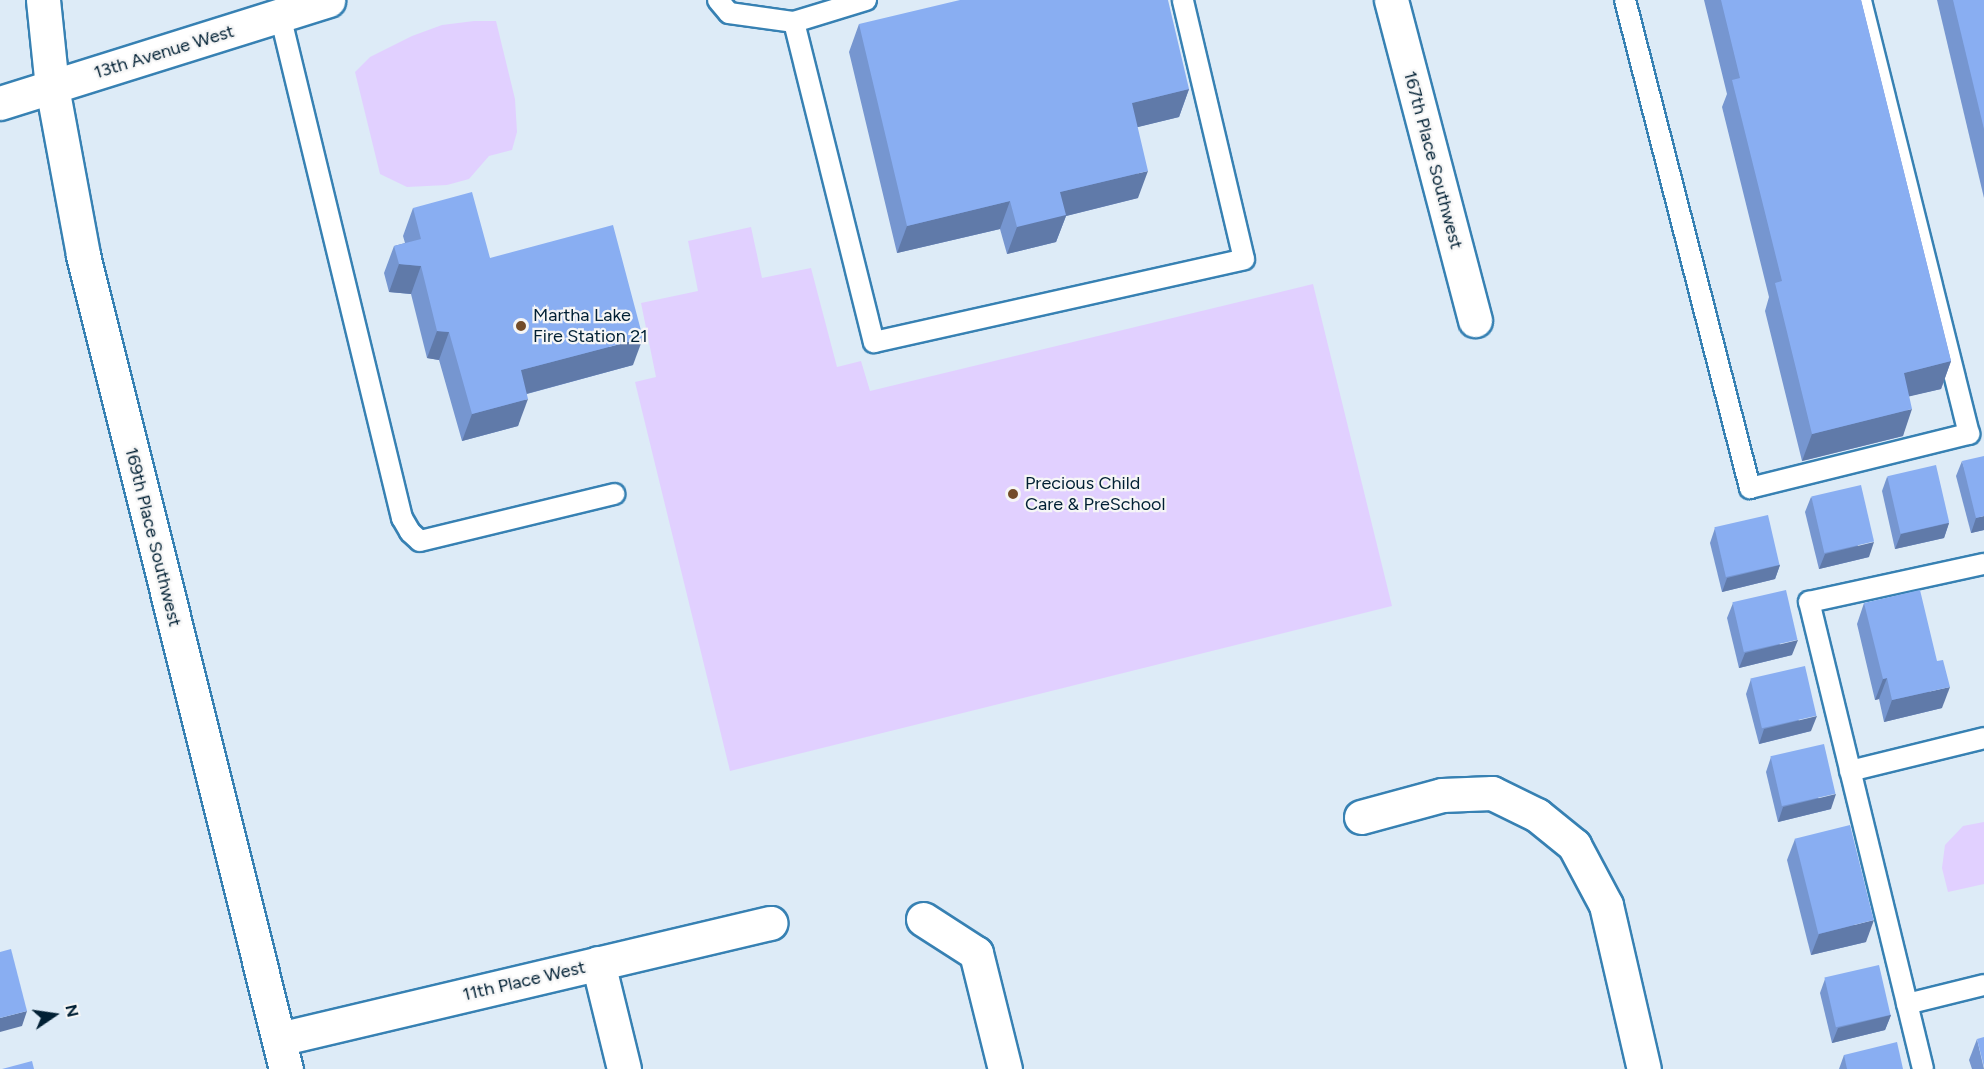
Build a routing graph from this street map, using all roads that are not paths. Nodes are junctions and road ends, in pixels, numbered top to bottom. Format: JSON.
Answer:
{"nodes":[{"id":1,"x":43,"y":0,"type":"edge"},
{"id":2,"x":328,"y":0,"type":"edge"},
{"id":3,"x":718,"y":0,"type":"edge"},
{"id":4,"x":866,"y":0,"type":"edge"},
{"id":5,"x":1183,"y":0,"type":"edge"},
{"id":6,"x":1391,"y":0,"type":"edge"},
{"id":7,"x":1625,"y":0,"type":"edge"},
{"id":8,"x":1861,"y":0,"type":"edge"},
{"id":9,"x":280,"y":15,"type":"junction"},
{"id":10,"x":795,"y":22,"type":"junction"},
{"id":11,"x":52,"y":87,"type":"junction"},
{"id":12,"x":0,"y":104,"type":"edge"},
{"id":13,"x":1475,"y":320,"type":"dead end"},
{"id":14,"x":614,"y":494,"type":"dead end"},
{"id":15,"x":1984,"y":564,"type":"edge"},
{"id":16,"x":1984,"y":738,"type":"edge"},
{"id":17,"x":1850,"y":771,"type":"junction"},
{"id":18,"x":1361,"y":817,"type":"dead end"},
{"id":19,"x":923,"y":919,"type":"dead end"},
{"id":20,"x":770,"y":922,"type":"dead end"},
{"id":21,"x":598,"y":963,"type":"junction"},
{"id":22,"x":1984,"y":985,"type":"edge"},
{"id":23,"x":1907,"y":1004,"type":"junction"},
{"id":24,"x":283,"y":1054,"type":"edge"},
{"id":25,"x":624,"y":1069,"type":"edge"},
{"id":26,"x":1005,"y":1069,"type":"edge"},
{"id":27,"x":1644,"y":1069,"type":"edge"},
{"id":28,"x":1923,"y":1069,"type":"edge"}],
"edges":[{"from":1,"to":11,"type":"street","name":"169th Place Southwest"},
{"from":2,"to":9,"type":"street","name":"13th Avenue West"},
{"from":3,"to":10,"type":"lane"},
{"from":4,"to":10,"type":"lane"},
{"from":5,"to":10,"type":"lane"},
{"from":6,"to":13,"type":"street","name":"167th Place Southwest"},
{"from":7,"to":8,"type":"lane"},
{"from":9,"to":11,"type":"street","name":"13th Avenue West"},
{"from":9,"to":14,"type":"lane"},
{"from":11,"to":12,"type":"street","name":"13th Avenue West"},
{"from":11,"to":24,"type":"street","name":"169th Place Southwest"},
{"from":15,"to":17,"type":"lane"},
{"from":16,"to":17,"type":"lane"},
{"from":17,"to":23,"type":"lane"},
{"from":18,"to":27,"type":"street"},
{"from":19,"to":26,"type":"street"},
{"from":20,"to":21,"type":"street","name":"11th Place West"},
{"from":21,"to":24,"type":"street","name":"11th Place West"},
{"from":21,"to":25,"type":"street"},
{"from":22,"to":23,"type":"lane"},
{"from":23,"to":28,"type":"lane"}]}
